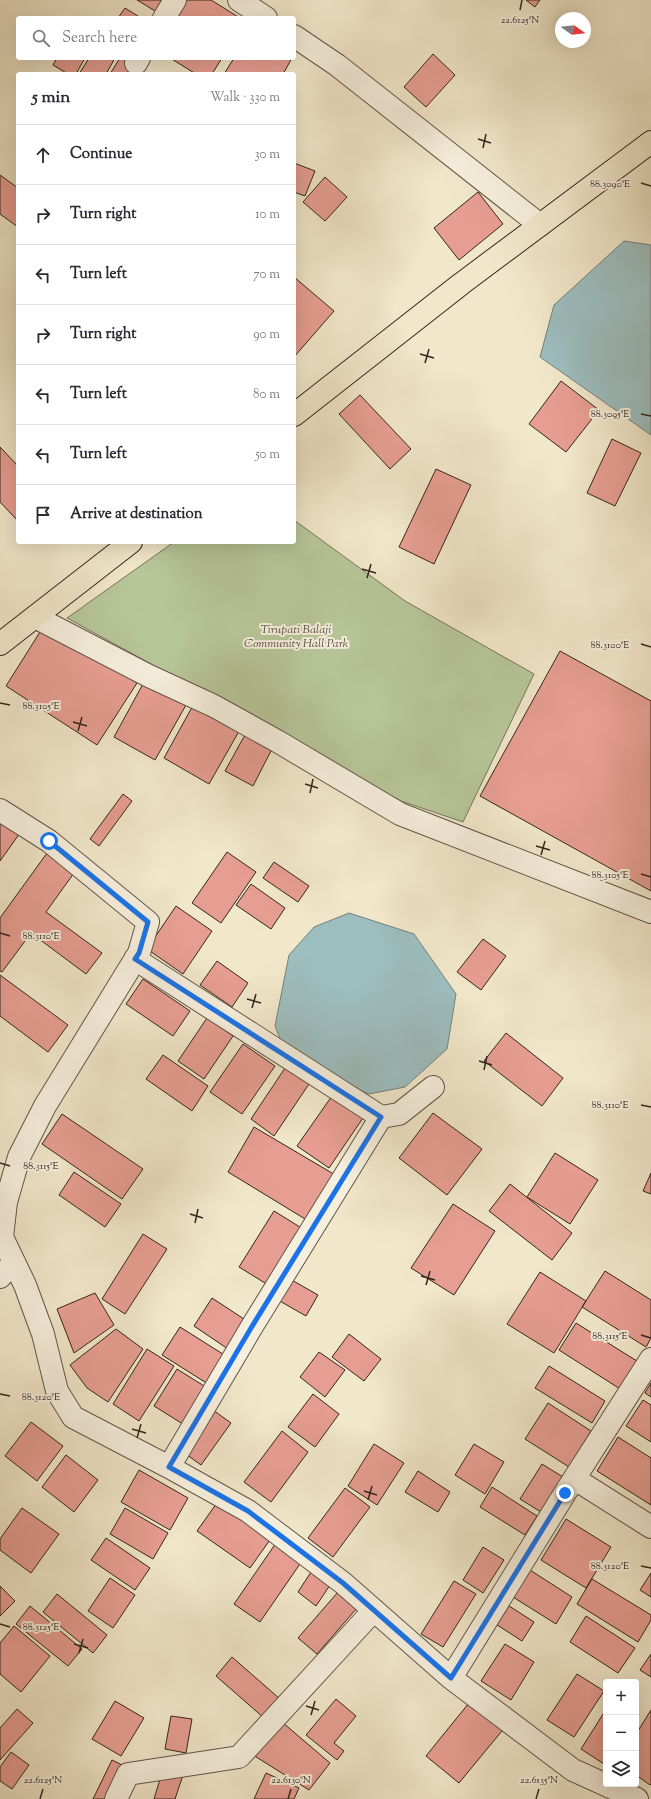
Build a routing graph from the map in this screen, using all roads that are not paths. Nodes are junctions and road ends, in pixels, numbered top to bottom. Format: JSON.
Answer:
{"nodes":[{"id":1,"x":176,"y":0,"type":"edge"},
{"id":2,"x":239,"y":0,"type":"edge"},
{"id":3,"x":165,"y":16,"type":"edge"},
{"id":4,"x":263,"y":16,"type":"edge"},
{"id":5,"x":296,"y":37,"type":"edge"},
{"id":6,"x":651,"y":142,"type":"edge"},
{"id":7,"x":540,"y":225,"type":"junction"},
{"id":8,"x":296,"y":413,"type":"edge"},
{"id":9,"x":128,"y":544,"type":"edge"},
{"id":10,"x":35,"y":617,"type":"junction"},
{"id":11,"x":0,"y":644,"type":"edge"},
{"id":12,"x":0,"y":810,"type":"edge"},
{"id":13,"x":651,"y":912,"type":"edge"},
{"id":14,"x":135,"y":959,"type":"junction"},
{"id":15,"x":433,"y":1087,"type":"dead end"},
{"id":16,"x":381,"y":1117,"type":"junction"},
{"id":17,"x":1,"y":1235,"type":"edge"},
{"id":18,"x":7,"y":1269,"type":"edge"},
{"id":19,"x":651,"y":1359,"type":"edge"},
{"id":20,"x":169,"y":1467,"type":"junction"},
{"id":21,"x":575,"y":1479,"type":"junction"},
{"id":22,"x":651,"y":1527,"type":"edge"},
{"id":23,"x":374,"y":1610,"type":"junction"},
{"id":24,"x":451,"y":1678,"type":"junction"},
{"id":25,"x":116,"y":1799,"type":"edge"},
{"id":26,"x":637,"y":1799,"type":"edge"}],
"edges":[{"from":1,"to":3,"type":"street"},
{"from":2,"to":4,"type":"street"},
{"from":5,"to":7,"type":"street"},
{"from":6,"to":7,"type":"main road"},
{"from":7,"to":8,"type":"main road"},
{"from":9,"to":10,"type":"main road"},
{"from":10,"to":11,"type":"main road"},
{"from":10,"to":13,"type":"street"},
{"from":12,"to":14,"type":"street"},
{"from":14,"to":16,"type":"street"},
{"from":14,"to":17,"type":"street"},
{"from":15,"to":16,"type":"street"},
{"from":16,"to":20,"type":"street"},
{"from":17,"to":18,"type":"street"},
{"from":18,"to":20,"type":"street"},
{"from":19,"to":21,"type":"street"},
{"from":20,"to":23,"type":"street"},
{"from":21,"to":22,"type":"street"},
{"from":21,"to":24,"type":"street"},
{"from":23,"to":24,"type":"street"},
{"from":23,"to":25,"type":"street"},
{"from":24,"to":26,"type":"street"}]}
